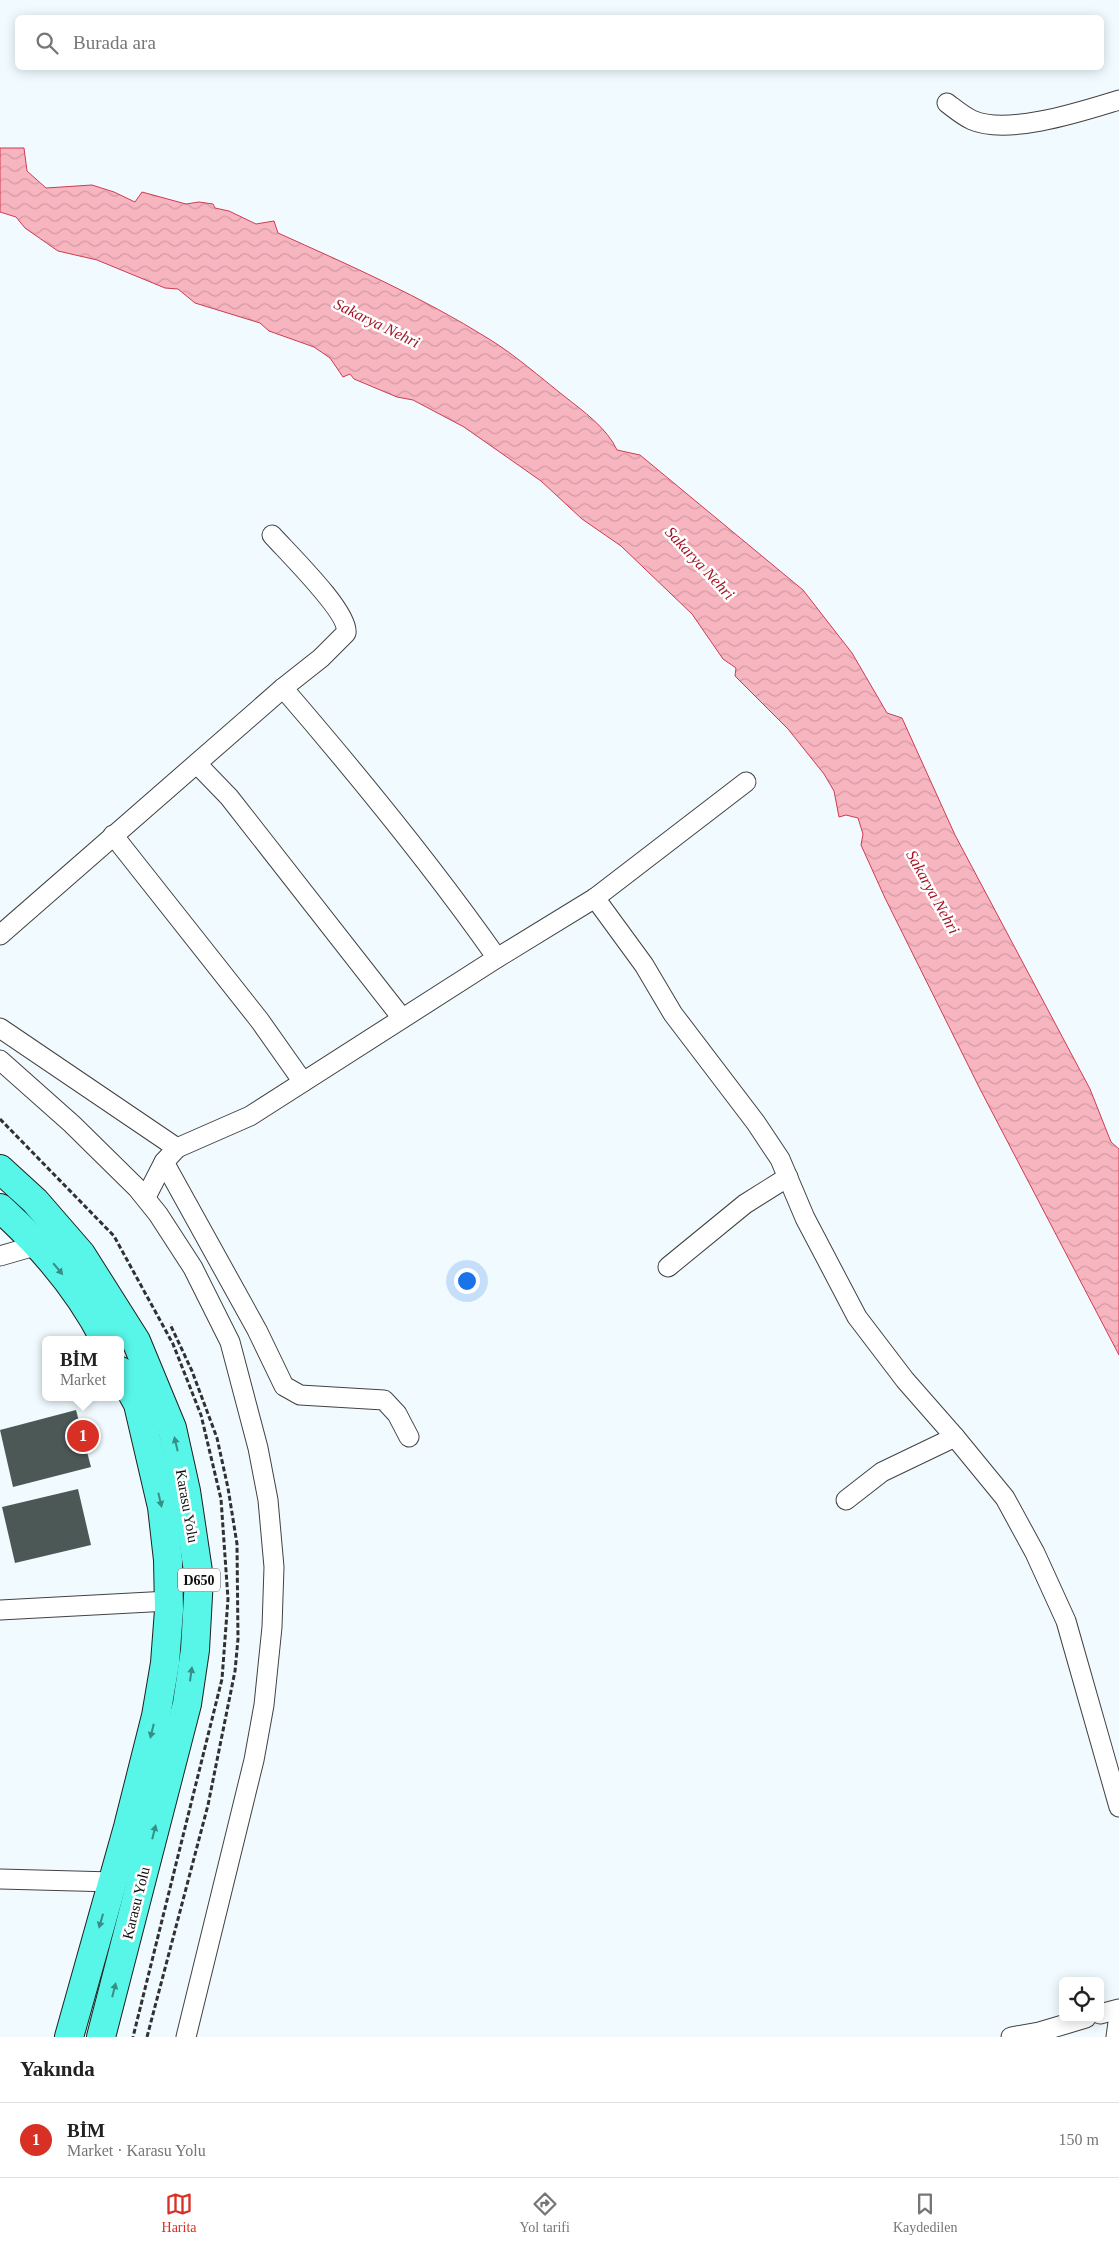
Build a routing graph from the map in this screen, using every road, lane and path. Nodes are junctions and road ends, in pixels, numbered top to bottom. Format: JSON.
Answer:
{"nodes":[{"id":1,"x":1119,"y":100,"type":"edge"},
{"id":2,"x":946,"y":103,"type":"dead end"},
{"id":3,"x":272,"y":536,"type":"dead end"},
{"id":4,"x":282,"y":688,"type":"junction"},
{"id":5,"x":197,"y":764,"type":"junction"},
{"id":6,"x":746,"y":782,"type":"dead end"},
{"id":7,"x":113,"y":835,"type":"junction"},
{"id":8,"x":595,"y":898,"type":"junction"},
{"id":9,"x":0,"y":935,"type":"edge"},
{"id":10,"x":497,"y":958,"type":"junction"},
{"id":11,"x":402,"y":1018,"type":"junction"},
{"id":12,"x":0,"y":1028,"type":"edge"},
{"id":13,"x":0,"y":1060,"type":"edge"},
{"id":14,"x":303,"y":1082,"type":"junction"},
{"id":15,"x":177,"y":1148,"type":"junction"},
{"id":16,"x":164,"y":1162,"type":"junction"},
{"id":17,"x":0,"y":1169,"type":"edge"},
{"id":18,"x":788,"y":1177,"type":"junction"},
{"id":19,"x":146,"y":1197,"type":"junction"},
{"id":20,"x":0,"y":1208,"type":"edge"},
{"id":21,"x":38,"y":1245,"type":"junction"},
{"id":22,"x":0,"y":1256,"type":"edge"},
{"id":23,"x":668,"y":1267,"type":"dead end"},
{"id":24,"x":103,"y":1336,"type":"edge"},
{"id":25,"x":124,"y":1378,"type":"edge"},
{"id":26,"x":408,"y":1437,"type":"dead end"},
{"id":27,"x":955,"y":1437,"type":"junction"},
{"id":28,"x":846,"y":1500,"type":"dead end"},
{"id":29,"x":169,"y":1601,"type":"junction"},
{"id":30,"x":0,"y":1610,"type":"edge"},
{"id":31,"x":1119,"y":1807,"type":"edge"},
{"id":32,"x":0,"y":1879,"type":"edge"},
{"id":33,"x":113,"y":1882,"type":"junction"},
{"id":34,"x":1119,"y":2008,"type":"edge"},
{"id":35,"x":1104,"y":2013,"type":"edge"},
{"id":36,"x":1119,"y":2015,"type":"edge"},
{"id":37,"x":1073,"y":2022,"type":"edge"},
{"id":38,"x":69,"y":2037,"type":"edge"},
{"id":39,"x":102,"y":2037,"type":"edge"},
{"id":40,"x":186,"y":2037,"type":"edge"},
{"id":41,"x":1011,"y":2037,"type":"edge"},
{"id":42,"x":1116,"y":2037,"type":"edge"}],
"edges":[{"from":1,"to":2,"type":"street"},
{"from":3,"to":4,"type":"street"},
{"from":4,"to":5,"type":"street"},
{"from":4,"to":10,"type":"street"},
{"from":5,"to":7,"type":"street"},
{"from":5,"to":11,"type":"street"},
{"from":6,"to":8,"type":"street"},
{"from":7,"to":9,"type":"street"},
{"from":7,"to":14,"type":"street"},
{"from":8,"to":10,"type":"street"},
{"from":8,"to":18,"type":"street"},
{"from":10,"to":11,"type":"street"},
{"from":11,"to":14,"type":"street"},
{"from":12,"to":15,"type":"street"},
{"from":13,"to":19,"type":"street"},
{"from":14,"to":15,"type":"street"},
{"from":15,"to":16,"type":"street"},
{"from":16,"to":19,"type":"street"},
{"from":16,"to":26,"type":"street"},
{"from":39,"to":17,"type":"highway","name":"Karasu Yolu","number":"D650","one_way":true},
{"from":18,"to":23,"type":"street"},
{"from":18,"to":27,"type":"street"},
{"from":19,"to":40,"type":"street"},
{"from":20,"to":21,"type":"highway"},
{"from":21,"to":22,"type":"street"},
{"from":21,"to":24,"type":"highway","one_way":true},
{"from":25,"to":29,"type":"highway","name":"Karasu Yolu","number":"D650","one_way":true},
{"from":27,"to":28,"type":"street"},
{"from":27,"to":31,"type":"street"},
{"from":29,"to":30,"type":"street"},
{"from":29,"to":33,"type":"highway","name":"Karasu Yolu","number":"D650","one_way":true},
{"from":32,"to":33,"type":"street"},
{"from":33,"to":38,"type":"highway","name":"Karasu Yolu","number":"D650","one_way":true},
{"from":34,"to":35,"type":"street"},
{"from":36,"to":42,"type":"street"},
{"from":37,"to":41,"type":"street"}]}
